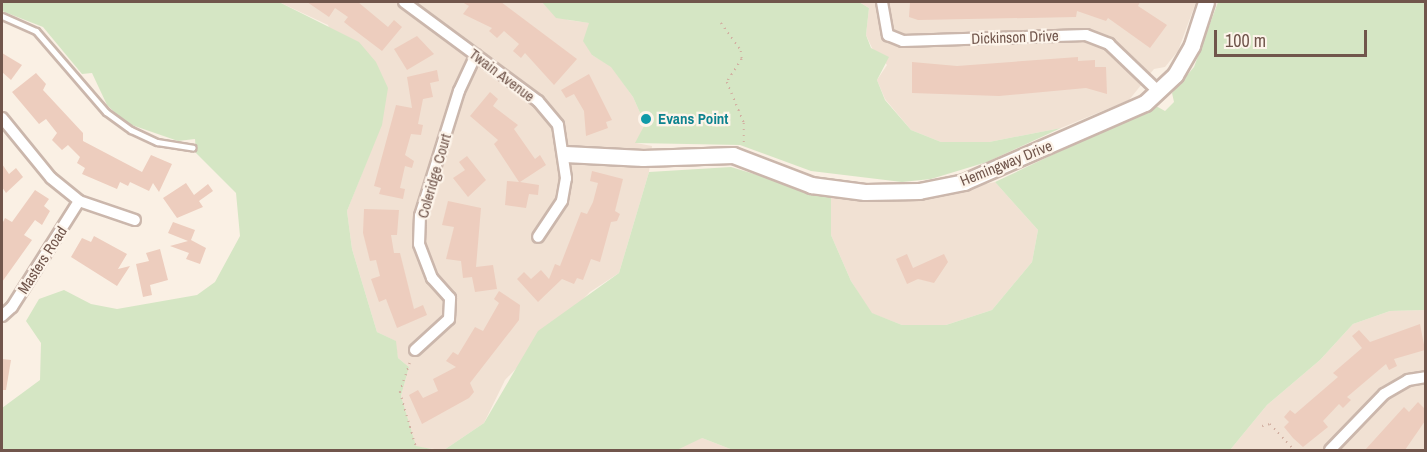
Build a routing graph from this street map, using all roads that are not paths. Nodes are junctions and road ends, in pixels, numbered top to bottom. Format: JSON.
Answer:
{"nodes":[{"id":1,"x":404,"y":2,"type":"edge"},
{"id":2,"x":882,"y":2,"type":"edge"},
{"id":3,"x":1206,"y":2,"type":"edge"},
{"id":4,"x":2,"y":16,"type":"edge"},
{"id":5,"x":476,"y":55,"type":"junction"},
{"id":6,"x":1158,"y":91,"type":"junction"},
{"id":7,"x":2,"y":118,"type":"edge"},
{"id":8,"x":193,"y":148,"type":"dead end"},
{"id":9,"x":565,"y":154,"type":"junction"},
{"id":10,"x":79,"y":201,"type":"junction"},
{"id":11,"x":135,"y":220,"type":"dead end"},
{"id":12,"x":538,"y":237,"type":"dead end"},
{"id":13,"x":2,"y":316,"type":"edge"},
{"id":14,"x":415,"y":350,"type":"dead end"},
{"id":15,"x":1425,"y":377,"type":"edge"},
{"id":16,"x":1330,"y":450,"type":"edge"}],
"edges":[{"from":1,"to":5,"type":"street","name":"Twain Avenue"},
{"from":2,"to":6,"type":"street","name":"Dickinson Drive"},
{"from":3,"to":6,"type":"street","name":"Hemingway Drive"},
{"from":4,"to":8,"type":"lane"},
{"from":5,"to":9,"type":"street","name":"Twain Avenue"},
{"from":5,"to":14,"type":"street","name":"Coleridge Court"},
{"from":6,"to":9,"type":"street","name":"Hemingway Drive"},
{"from":7,"to":10,"type":"street"},
{"from":9,"to":12,"type":"street","name":"Twain Avenue"},
{"from":10,"to":11,"type":"street"},
{"from":10,"to":13,"type":"street","name":"Masters Road"},
{"from":15,"to":16,"type":"street"}]}
